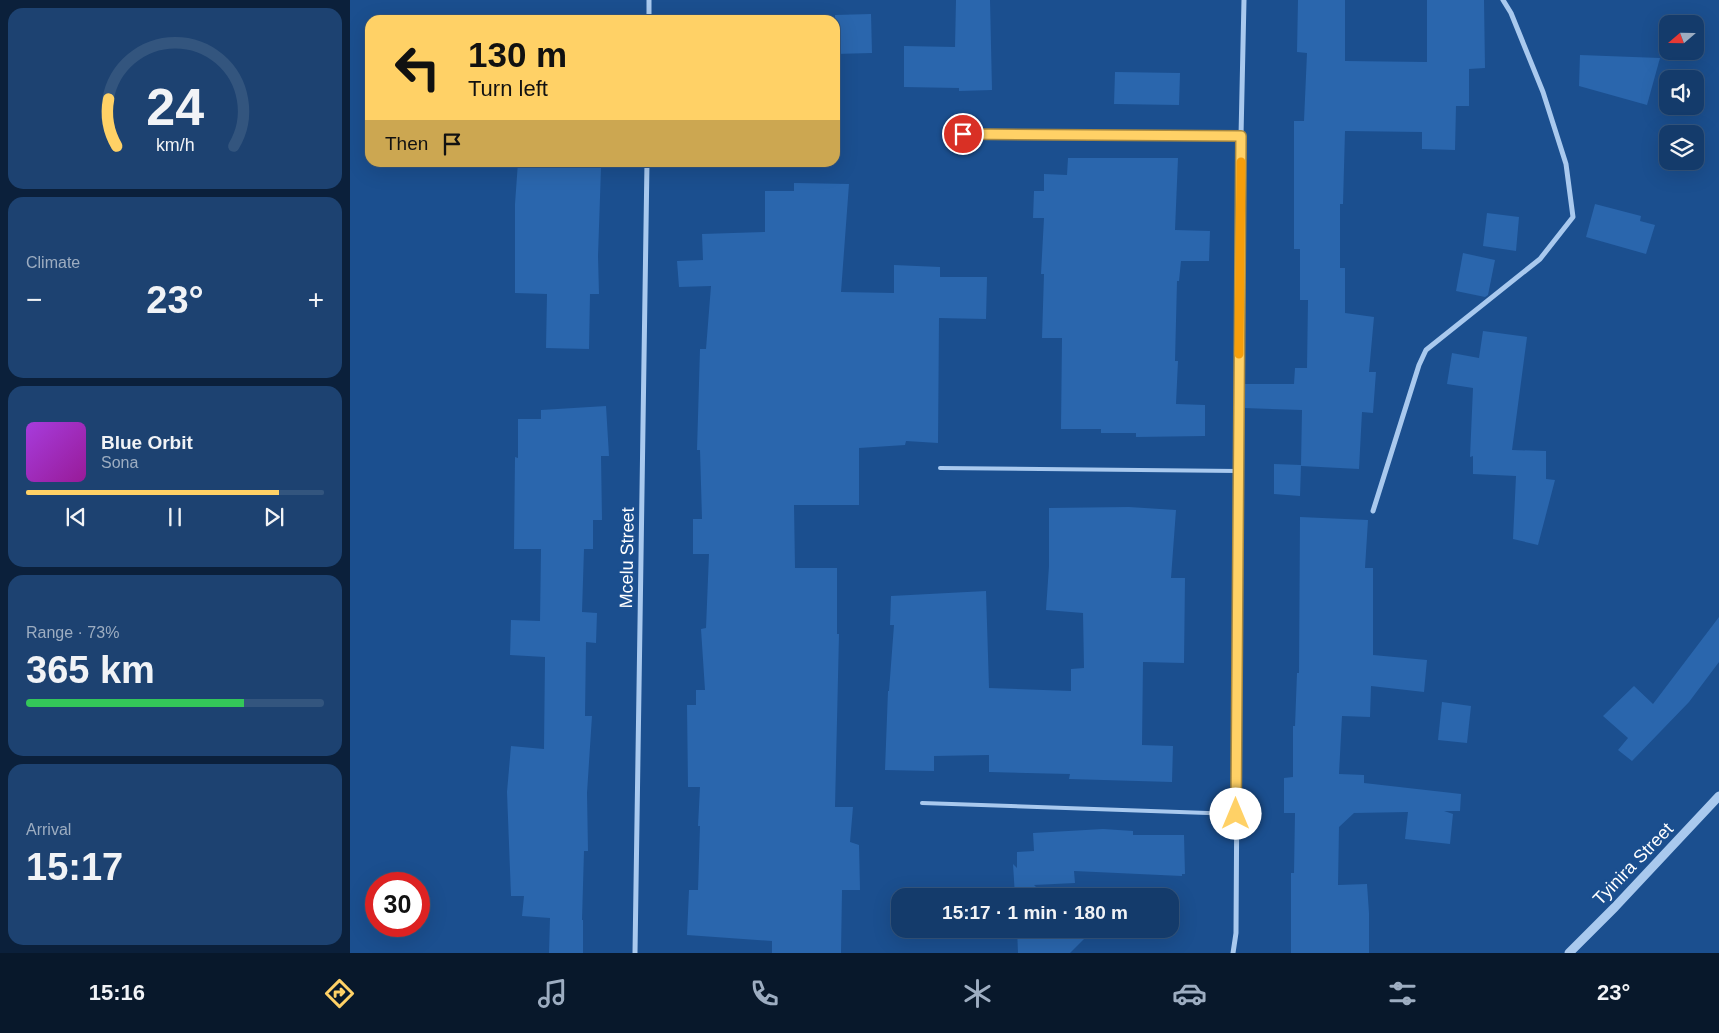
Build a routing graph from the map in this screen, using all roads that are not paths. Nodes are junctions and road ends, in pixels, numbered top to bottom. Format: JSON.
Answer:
{"nodes":[{"id":1,"x":649,"y":0,"type":"edge"},
{"id":2,"x":1244,"y":0,"type":"edge"},
{"id":3,"x":1503,"y":0,"type":"edge"},
{"id":4,"x":649,"y":15,"type":"edge"},
{"id":5,"x":963,"y":134,"type":"dead end"},
{"id":6,"x":1241,"y":136,"type":"junction"},
{"id":7,"x":646,"y":167,"type":"edge"},
{"id":8,"x":940,"y":468,"type":"dead end"},
{"id":9,"x":1238,"y":471,"type":"junction"},
{"id":10,"x":1373,"y":511,"type":"dead end"},
{"id":11,"x":1719,"y":796,"type":"edge"},
{"id":12,"x":922,"y":802,"type":"dead end"},
{"id":13,"x":1236,"y":814,"type":"junction"},
{"id":14,"x":635,"y":953,"type":"edge"},
{"id":15,"x":1233,"y":953,"type":"edge"},
{"id":16,"x":1569,"y":953,"type":"edge"}],
"edges":[{"from":1,"to":4,"type":"street"},
{"from":2,"to":6,"type":"street"},
{"from":3,"to":10,"type":"street"},
{"from":5,"to":6,"type":"lane"},
{"from":6,"to":9,"type":"street"},
{"from":7,"to":14,"type":"street","name":"Mcelu Street"},
{"from":8,"to":9,"type":"lane"},
{"from":9,"to":13,"type":"street"},
{"from":11,"to":16,"type":"street","name":"Tyinira Street"},
{"from":12,"to":13,"type":"lane"},
{"from":13,"to":15,"type":"street"}]}
